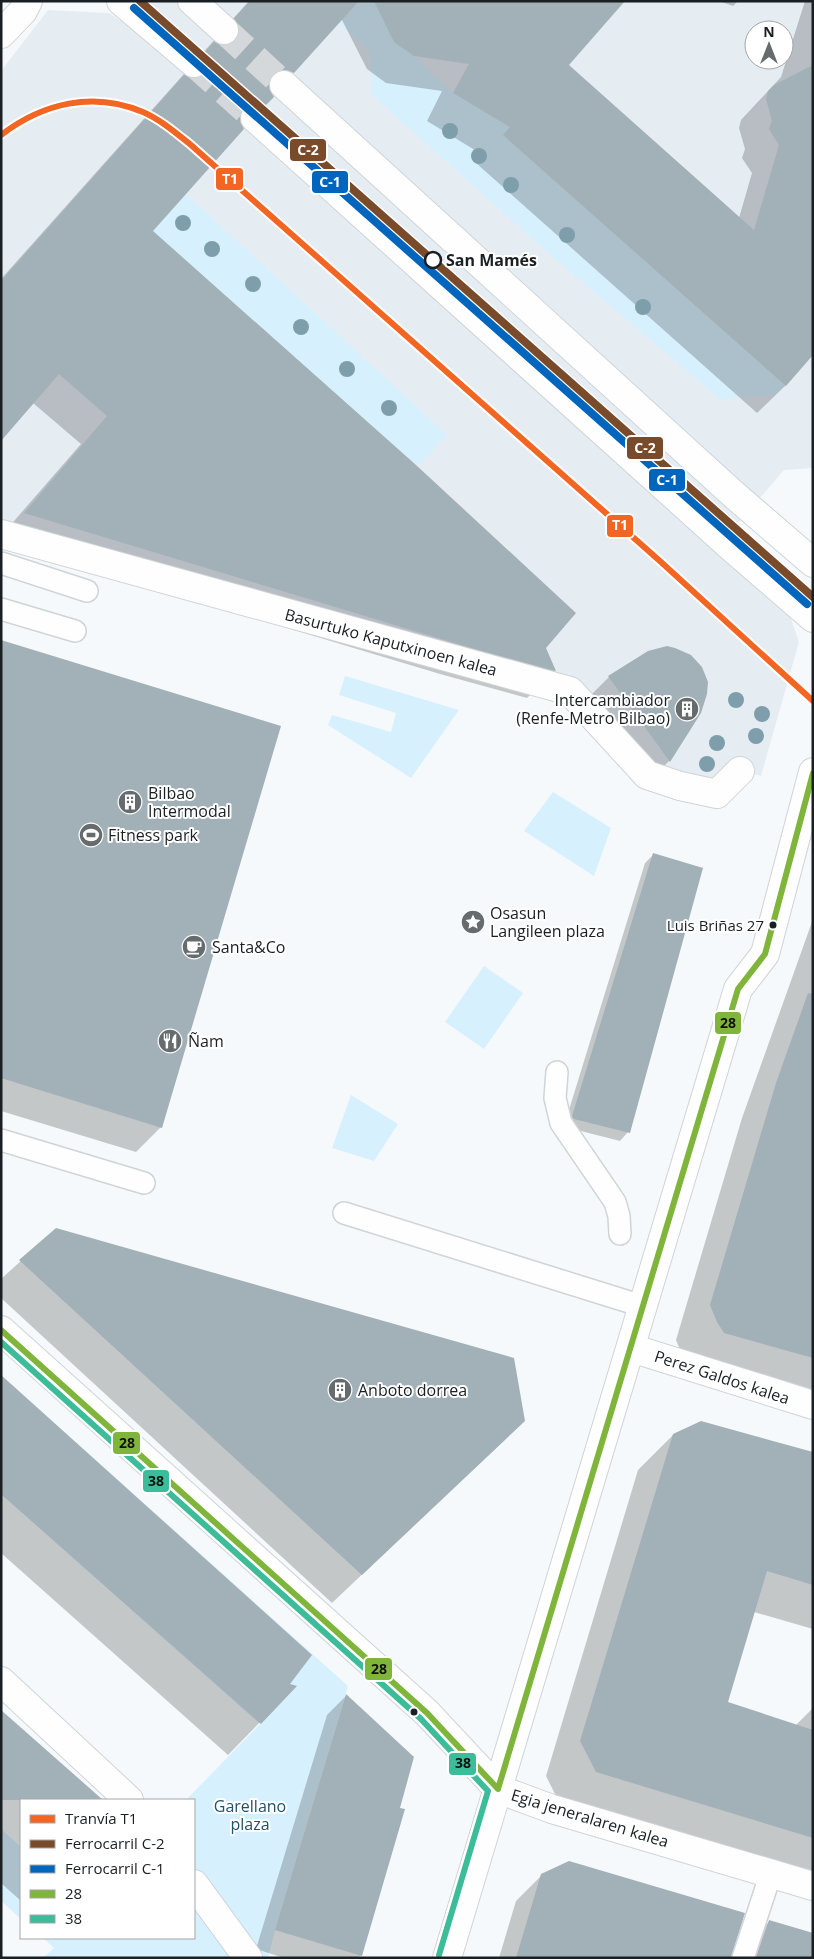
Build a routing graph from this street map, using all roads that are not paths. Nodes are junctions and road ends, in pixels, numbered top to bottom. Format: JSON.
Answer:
{"nodes":[{"id":1,"x":28,"y":1,"type":"edge"},
{"id":2,"x":121,"y":1,"type":"edge"},
{"id":3,"x":192,"y":1,"type":"edge"},
{"id":4,"x":224,"y":30,"type":"tunnel mouth"},
{"id":5,"x":1,"y":34,"type":"edge"},
{"id":6,"x":194,"y":63,"type":"tunnel mouth"},
{"id":7,"x":284,"y":85,"type":"tunnel mouth"},
{"id":8,"x":255,"y":118,"type":"tunnel mouth"},
{"id":9,"x":1,"y":534,"type":"edge"},
{"id":10,"x":1,"y":563,"type":"edge"},
{"id":11,"x":813,"y":563,"type":"edge"},
{"id":12,"x":87,"y":591,"type":"dead end"},
{"id":13,"x":1,"y":609,"type":"edge"},
{"id":14,"x":813,"y":618,"type":"edge"},
{"id":15,"x":75,"y":632,"type":"dead end"},
{"id":16,"x":740,"y":771,"type":"dead end"},
{"id":17,"x":813,"y":772,"type":"edge"},
{"id":18,"x":557,"y":1072,"type":"dead end"},
{"id":19,"x":1,"y":1140,"type":"edge"},
{"id":20,"x":144,"y":1183,"type":"dead end"},
{"id":21,"x":344,"y":1213,"type":"dead end"},
{"id":22,"x":620,"y":1234,"type":"dead end"},
{"id":23,"x":642,"y":1306,"type":"junction"},
{"id":24,"x":1,"y":1330,"type":"edge"},
{"id":25,"x":631,"y":1348,"type":"junction"},
{"id":26,"x":813,"y":1406,"type":"edge"},
{"id":27,"x":1,"y":1681,"type":"edge"},
{"id":28,"x":498,"y":1789,"type":"junction"},
{"id":29,"x":128,"y":1799,"type":"edge"},
{"id":30,"x":771,"y":1873,"type":"junction"},
{"id":31,"x":195,"y":1885,"type":"edge"},
{"id":32,"x":813,"y":1886,"type":"edge"},
{"id":33,"x":248,"y":1958,"type":"edge"},
{"id":34,"x":447,"y":1958,"type":"edge"},
{"id":35,"x":743,"y":1958,"type":"edge"}],
"edges":[{"from":1,"to":5,"type":"street"},
{"from":2,"to":6,"type":"street"},
{"from":3,"to":4,"type":"street"},
{"from":7,"to":11,"type":"street"},
{"from":8,"to":14,"type":"street"},
{"from":9,"to":16,"type":"street","name":"Basurtuko Kaputxinoen kalea"},
{"from":10,"to":12,"type":"lane"},
{"from":13,"to":15,"type":"lane"},
{"from":17,"to":23,"type":"street"},
{"from":18,"to":22,"type":"lane"},
{"from":19,"to":20,"type":"lane"},
{"from":21,"to":23,"type":"lane"},
{"from":23,"to":25,"type":"street"},
{"from":24,"to":28,"type":"street","name":"Egia jeneralaren kalea"},
{"from":25,"to":26,"type":"street","name":"Perez Galdos kalea"},
{"from":25,"to":28,"type":"street"},
{"from":27,"to":29,"type":"street"},
{"from":28,"to":30,"type":"street","name":"Egia jeneralaren kalea"},
{"from":28,"to":34,"type":"street"},
{"from":30,"to":32,"type":"street","name":"Egia jeneralaren kalea"},
{"from":30,"to":35,"type":"lane"},
{"from":31,"to":33,"type":"street"}]}
